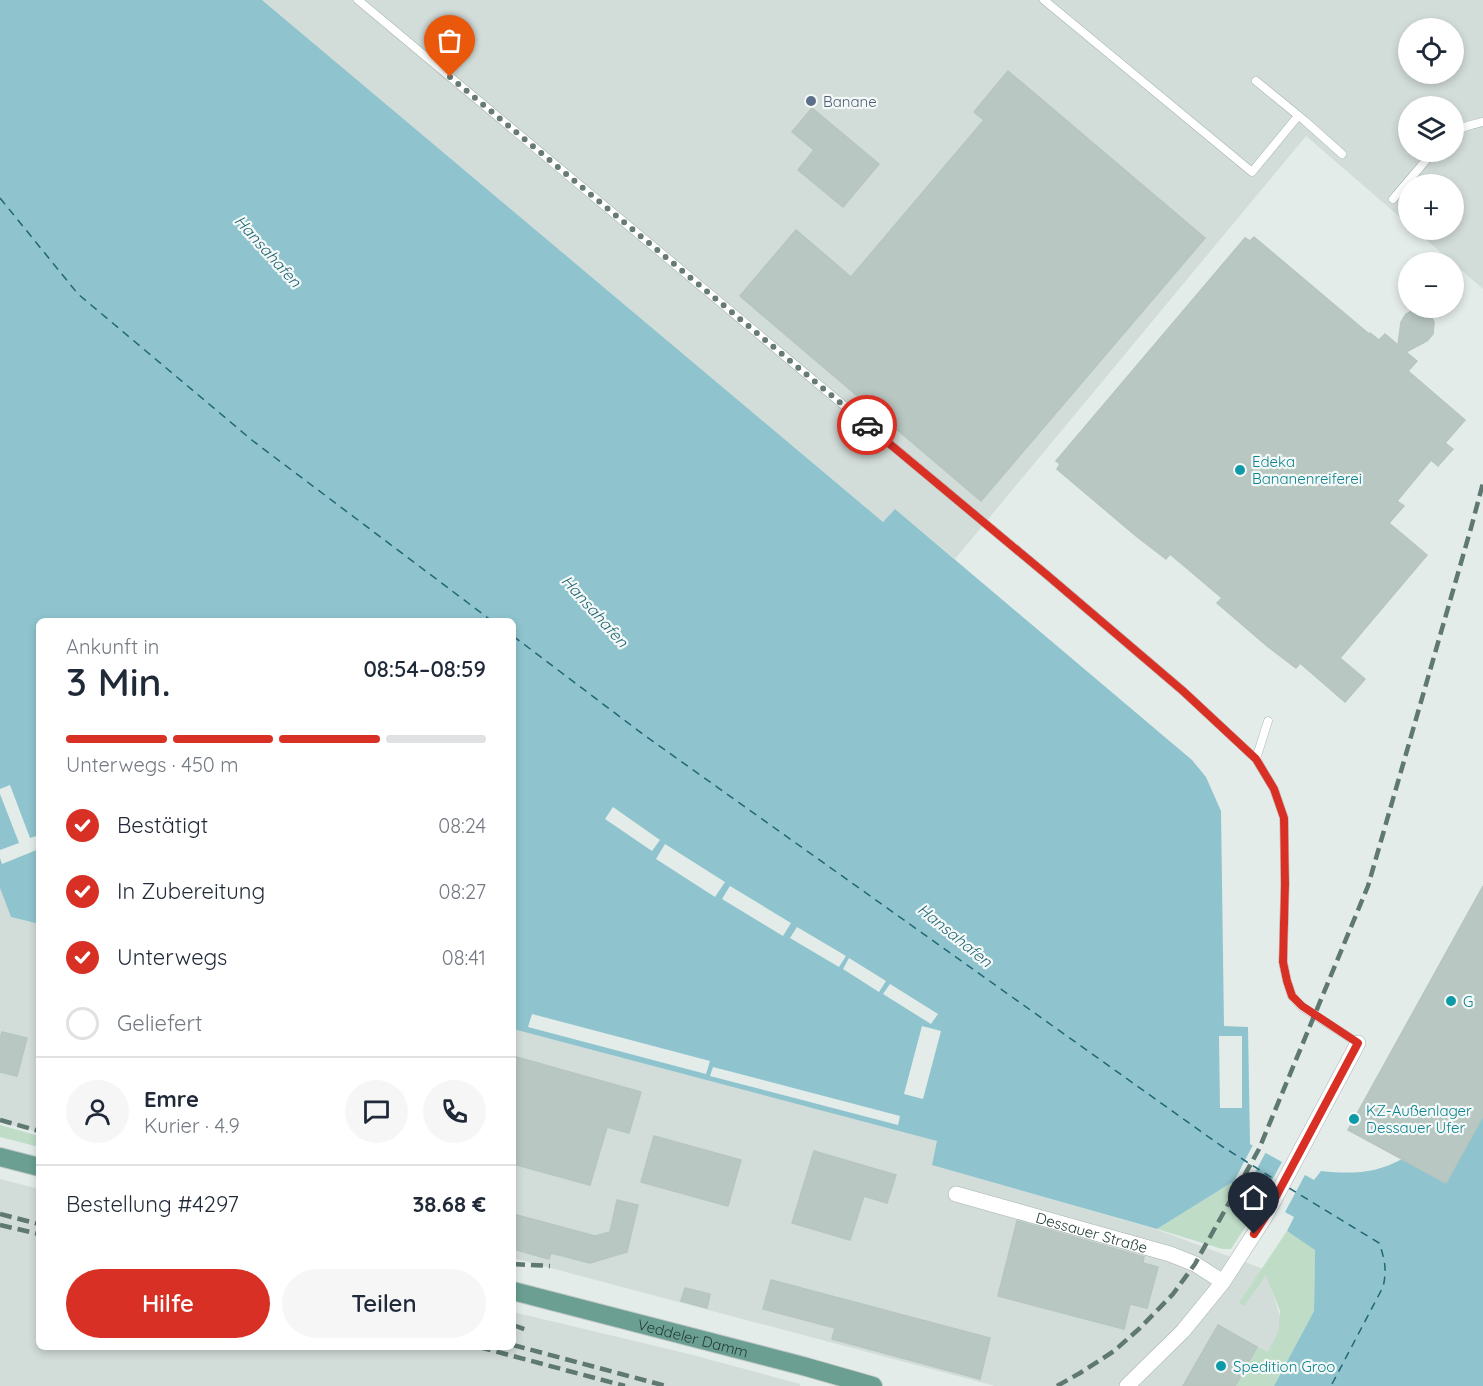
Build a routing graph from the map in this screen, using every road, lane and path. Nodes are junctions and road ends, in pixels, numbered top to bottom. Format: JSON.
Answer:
{"nodes":[{"id":1,"x":358,"y":0,"type":"edge"},
{"id":2,"x":1044,"y":0,"type":"edge"},
{"id":3,"x":1256,"y":81,"type":"dead end"},
{"id":4,"x":1298,"y":116,"type":"junction"},
{"id":5,"x":1483,"y":123,"type":"edge"},
{"id":6,"x":1464,"y":127,"type":"edge"},
{"id":7,"x":1342,"y":154,"type":"dead end"},
{"id":8,"x":1424,"y":162,"type":"edge"},
{"id":9,"x":1392,"y":199,"type":"dead end"},
{"id":10,"x":1268,"y":721,"type":"dead end"},
{"id":11,"x":1256,"y":759,"type":"junction"},
{"id":12,"x":1358,"y":1043,"type":"joint"},
{"id":13,"x":0,"y":1157,"type":"edge"},
{"id":14,"x":36,"y":1166,"type":"edge"},
{"id":15,"x":956,"y":1194,"type":"dead end"},
{"id":16,"x":1223,"y":1282,"type":"junction"},
{"id":17,"x":516,"y":1292,"type":"edge"},
{"id":18,"x":873,"y":1386,"type":"edge"},
{"id":19,"x":1127,"y":1386,"type":"edge"}],
"edges":[{"from":1,"to":11,"type":"lane"},
{"from":2,"to":4,"type":"lane"},
{"from":3,"to":4,"type":"lane"},
{"from":4,"to":7,"type":"lane"},
{"from":5,"to":6,"type":"lane"},
{"from":8,"to":9,"type":"lane"},
{"from":10,"to":11,"type":"lane"},
{"from":11,"to":12,"type":"lane"},
{"from":12,"to":16,"type":"street"},
{"from":13,"to":14,"type":"main road"},
{"from":15,"to":16,"type":"street","name":"Dessauer Straße"},
{"from":16,"to":19,"type":"street"},
{"from":17,"to":18,"type":"main road","name":"Veddeler Damm"}]}
